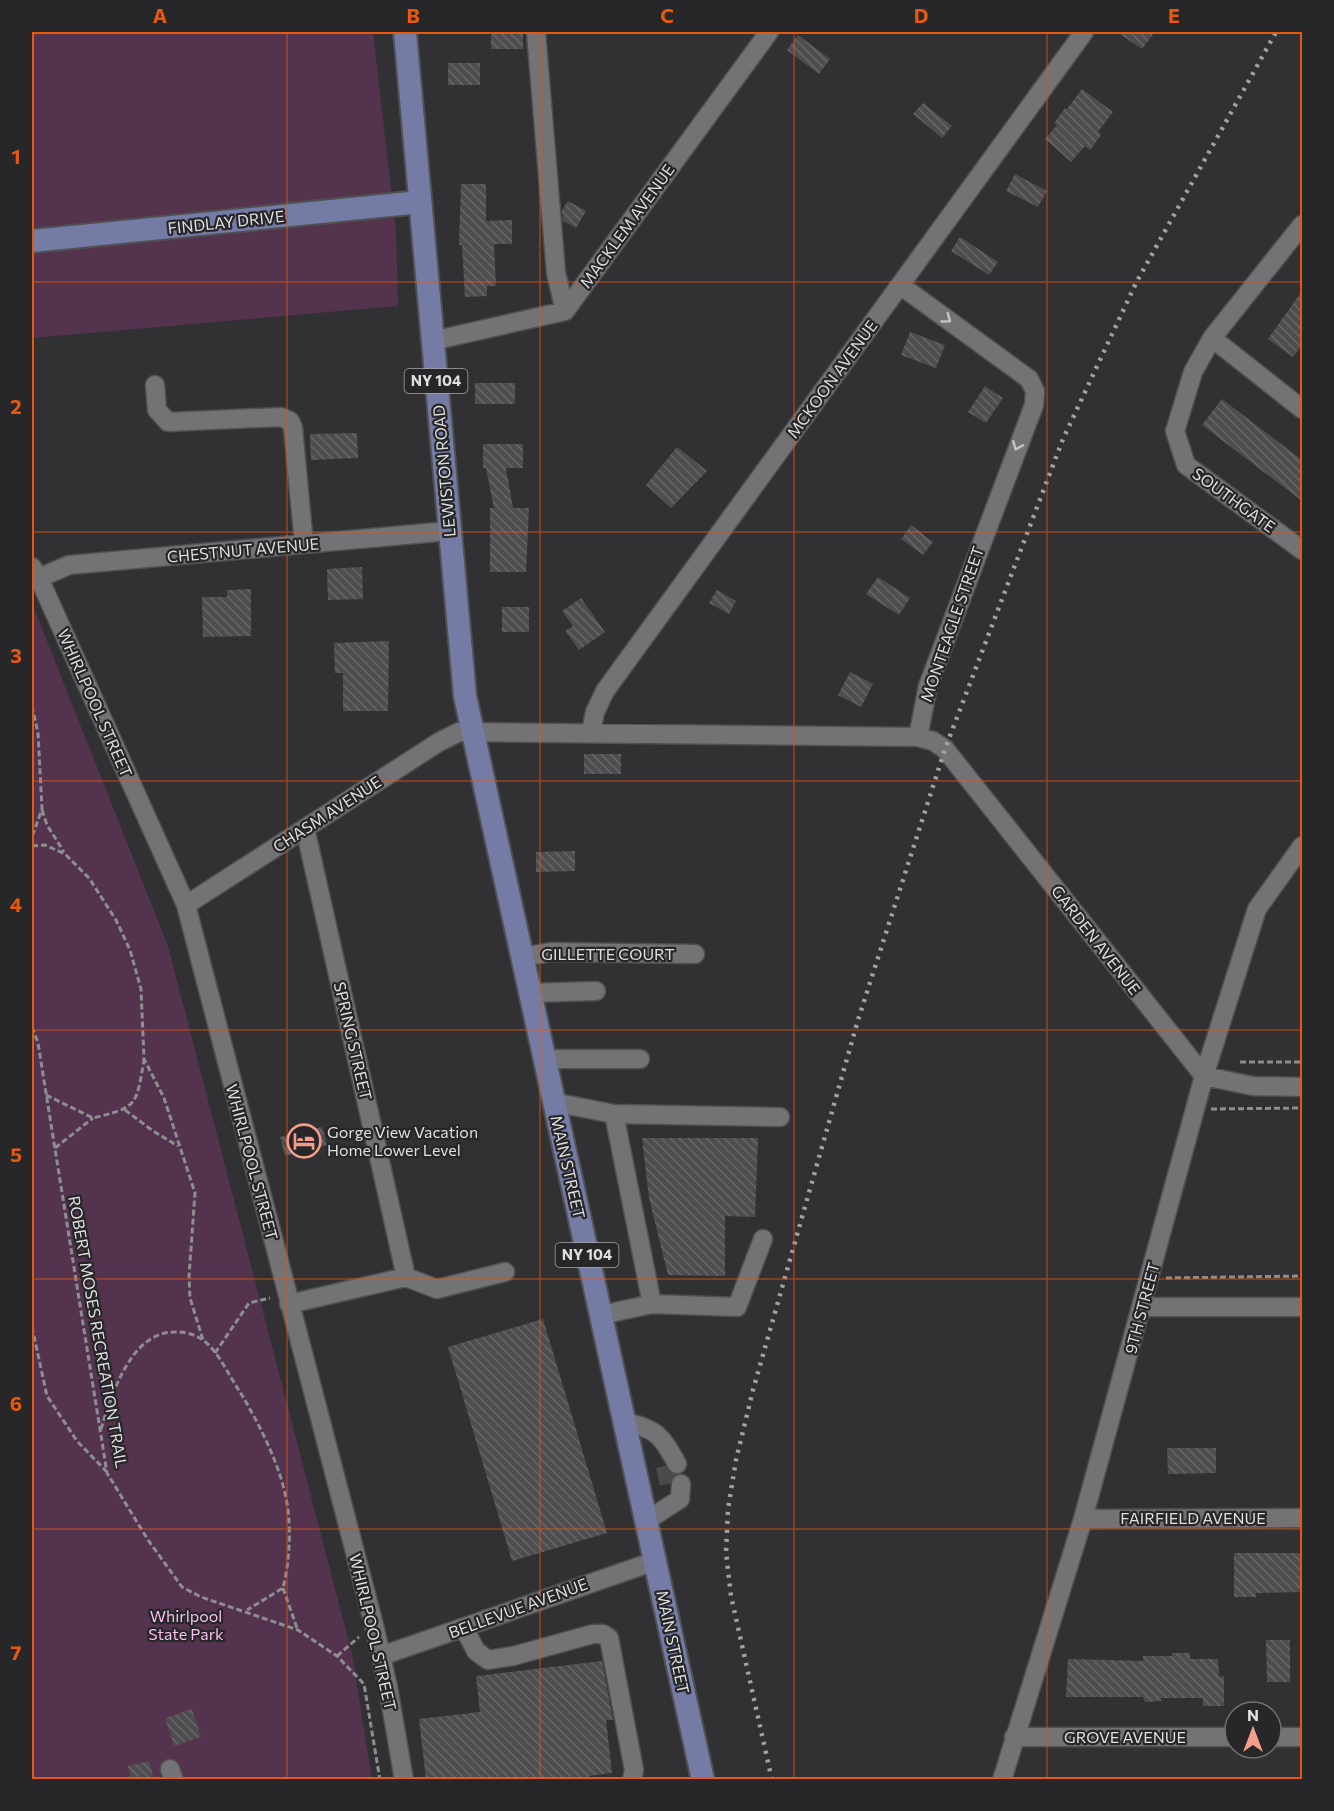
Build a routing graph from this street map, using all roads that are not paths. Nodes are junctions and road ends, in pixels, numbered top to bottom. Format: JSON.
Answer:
{"nodes":[{"id":1,"x":405,"y":32,"type":"edge"},
{"id":2,"x":537,"y":32,"type":"edge"},
{"id":3,"x":769,"y":32,"type":"edge"},
{"id":4,"x":1084,"y":32,"type":"edge"},
{"id":5,"x":420,"y":202,"type":"junction"},
{"id":6,"x":1302,"y":225,"type":"edge"},
{"id":7,"x":32,"y":241,"type":"edge"},
{"id":8,"x":900,"y":285,"type":"junction"},
{"id":9,"x":565,"y":311,"type":"junction"},
{"id":10,"x":1212,"y":338,"type":"junction"},
{"id":11,"x":432,"y":341,"type":"junction"},
{"id":12,"x":155,"y":385,"type":"dead end"},
{"id":13,"x":1302,"y":409,"type":"edge"},
{"id":14,"x":449,"y":531,"type":"junction"},
{"id":15,"x":304,"y":544,"type":"junction"},
{"id":16,"x":1302,"y":550,"type":"edge"},
{"id":17,"x":35,"y":572,"type":"edge"},
{"id":18,"x":472,"y":730,"type":"junction"},
{"id":19,"x":591,"y":732,"type":"junction"},
{"id":20,"x":918,"y":737,"type":"junction"},
{"id":21,"x":305,"y":828,"type":"junction"},
{"id":22,"x":1302,"y":846,"type":"edge"},
{"id":23,"x":186,"y":905,"type":"junction"},
{"id":24,"x":696,"y":954,"type":"dead end"},
{"id":25,"x":521,"y":957,"type":"junction"},
{"id":26,"x":596,"y":991,"type":"dead end"},
{"id":27,"x":529,"y":993,"type":"junction"},
{"id":28,"x":544,"y":1059,"type":"junction"},
{"id":29,"x":640,"y":1059,"type":"dead end"},
{"id":30,"x":1203,"y":1076,"type":"junction"},
{"id":31,"x":1302,"y":1087,"type":"edge"},
{"id":32,"x":554,"y":1102,"type":"junction"},
{"id":33,"x":614,"y":1114,"type":"junction"},
{"id":34,"x":780,"y":1117,"type":"dead end"},
{"id":35,"x":763,"y":1239,"type":"dead end"},
{"id":36,"x":505,"y":1272,"type":"dead end"},
{"id":37,"x":406,"y":1277,"type":"junction"},
{"id":38,"x":288,"y":1299,"type":"junction"},
{"id":39,"x":652,"y":1304,"type":"junction"},
{"id":40,"x":1143,"y":1306,"type":"junction"},
{"id":41,"x":1302,"y":1307,"type":"edge"},
{"id":42,"x":601,"y":1315,"type":"junction"},
{"id":43,"x":624,"y":1422,"type":"junction"},
{"id":44,"x":671,"y":1465,"type":"tunnel mouth"},
{"id":45,"x":677,"y":1489,"type":"dead end"},
{"id":46,"x":1302,"y":1518,"type":"edge"},
{"id":47,"x":1083,"y":1519,"type":"junction"},
{"id":48,"x":646,"y":1521,"type":"junction"},
{"id":49,"x":655,"y":1561,"type":"junction"},
{"id":50,"x":464,"y":1628,"type":"junction"},
{"id":51,"x":381,"y":1656,"type":"junction"},
{"id":52,"x":1014,"y":1737,"type":"junction"},
{"id":53,"x":1223,"y":1737,"type":"edge"},
{"id":54,"x":1283,"y":1737,"type":"edge"},
{"id":55,"x":1302,"y":1737,"type":"edge"},
{"id":56,"x":634,"y":1776,"type":"edge"},
{"id":57,"x":404,"y":1779,"type":"edge"},
{"id":58,"x":703,"y":1779,"type":"edge"},
{"id":59,"x":1002,"y":1779,"type":"edge"}],
"edges":[{"from":1,"to":5,"type":"main road","name":"LEWISTON ROAD","number":"NY 104"},
{"from":2,"to":9,"type":"street"},
{"from":3,"to":9,"type":"street","name":"MACKLEM AVENUE"},
{"from":4,"to":8,"type":"street","name":"MCKOON AVENUE"},
{"from":5,"to":7,"type":"main road","name":"FINDLAY DRIVE"},
{"from":5,"to":11,"type":"main road","name":"LEWISTON ROAD","number":"NY 104"},
{"from":6,"to":10,"type":"street","name":"SOUTHGATE"},
{"from":8,"to":19,"type":"street","name":"MCKOON AVENUE"},
{"from":8,"to":20,"type":"street","name":"MONTEAGLE STREET","one_way":true},
{"from":9,"to":11,"type":"street"},
{"from":10,"to":13,"type":"street"},
{"from":10,"to":16,"type":"street","name":"SOUTHGATE"},
{"from":11,"to":14,"type":"main road","name":"LEWISTON ROAD","number":"NY 104"},
{"from":12,"to":15,"type":"street"},
{"from":14,"to":15,"type":"street","name":"CHESTNUT AVENUE"},
{"from":14,"to":18,"type":"main road","name":"LEWISTON ROAD","number":"NY 104"},
{"from":15,"to":17,"type":"street","name":"CHESTNUT AVENUE"},
{"from":17,"to":23,"type":"street","name":"WHIRLPOOL STREET"},
{"from":18,"to":19,"type":"street"},
{"from":18,"to":21,"type":"street","name":"CHASM AVENUE"},
{"from":18,"to":25,"type":"main road","name":"MAIN STREET","number":"NY 104"},
{"from":19,"to":20,"type":"street"},
{"from":20,"to":30,"type":"street","name":"GARDEN AVENUE"},
{"from":21,"to":23,"type":"street","name":"CHASM AVENUE"},
{"from":21,"to":37,"type":"street","name":"SPRING STREET"},
{"from":22,"to":30,"type":"street","name":"9TH STREET"},
{"from":23,"to":38,"type":"street","name":"WHIRLPOOL STREET"},
{"from":24,"to":25,"type":"street","name":"GILLETTE COURT"},
{"from":25,"to":27,"type":"main road","name":"MAIN STREET","number":"NY 104"},
{"from":26,"to":27,"type":"street"},
{"from":27,"to":28,"type":"main road","name":"MAIN STREET","number":"NY 104"},
{"from":28,"to":29,"type":"street"},
{"from":28,"to":32,"type":"main road","name":"MAIN STREET","number":"NY 104"},
{"from":30,"to":31,"type":"street"},
{"from":30,"to":40,"type":"street","name":"9TH STREET"},
{"from":32,"to":33,"type":"street"},
{"from":32,"to":42,"type":"main road","name":"MAIN STREET","number":"NY 104"},
{"from":33,"to":34,"type":"street"},
{"from":33,"to":39,"type":"street"},
{"from":35,"to":39,"type":"street"},
{"from":36,"to":37,"type":"street"},
{"from":37,"to":38,"type":"street"},
{"from":38,"to":51,"type":"street","name":"WHIRLPOOL STREET"},
{"from":39,"to":42,"type":"street"},
{"from":40,"to":41,"type":"street"},
{"from":40,"to":47,"type":"street","name":"9TH STREET"},
{"from":42,"to":43,"type":"main road","name":"MAIN STREET","number":"NY 104"},
{"from":43,"to":44,"type":"street"},
{"from":43,"to":48,"type":"main road","name":"MAIN STREET","number":"NY 104"},
{"from":45,"to":48,"type":"street"},
{"from":46,"to":47,"type":"street","name":"FAIRFIELD AVENUE"},
{"from":47,"to":52,"type":"street","name":"9TH STREET"},
{"from":48,"to":49,"type":"main road","name":"MAIN STREET","number":"NY 104"},
{"from":49,"to":50,"type":"street","name":"BELLEVUE AVENUE"},
{"from":49,"to":58,"type":"main road","name":"MAIN STREET","number":"NY 104"},
{"from":50,"to":51,"type":"street","name":"BELLEVUE AVENUE"},
{"from":50,"to":56,"type":"street"},
{"from":51,"to":57,"type":"street","name":"WHIRLPOOL STREET"},
{"from":52,"to":53,"type":"street","name":"GROVE AVENUE"},
{"from":52,"to":59,"type":"street","name":"9TH STREET"},
{"from":54,"to":55,"type":"street"}]}
